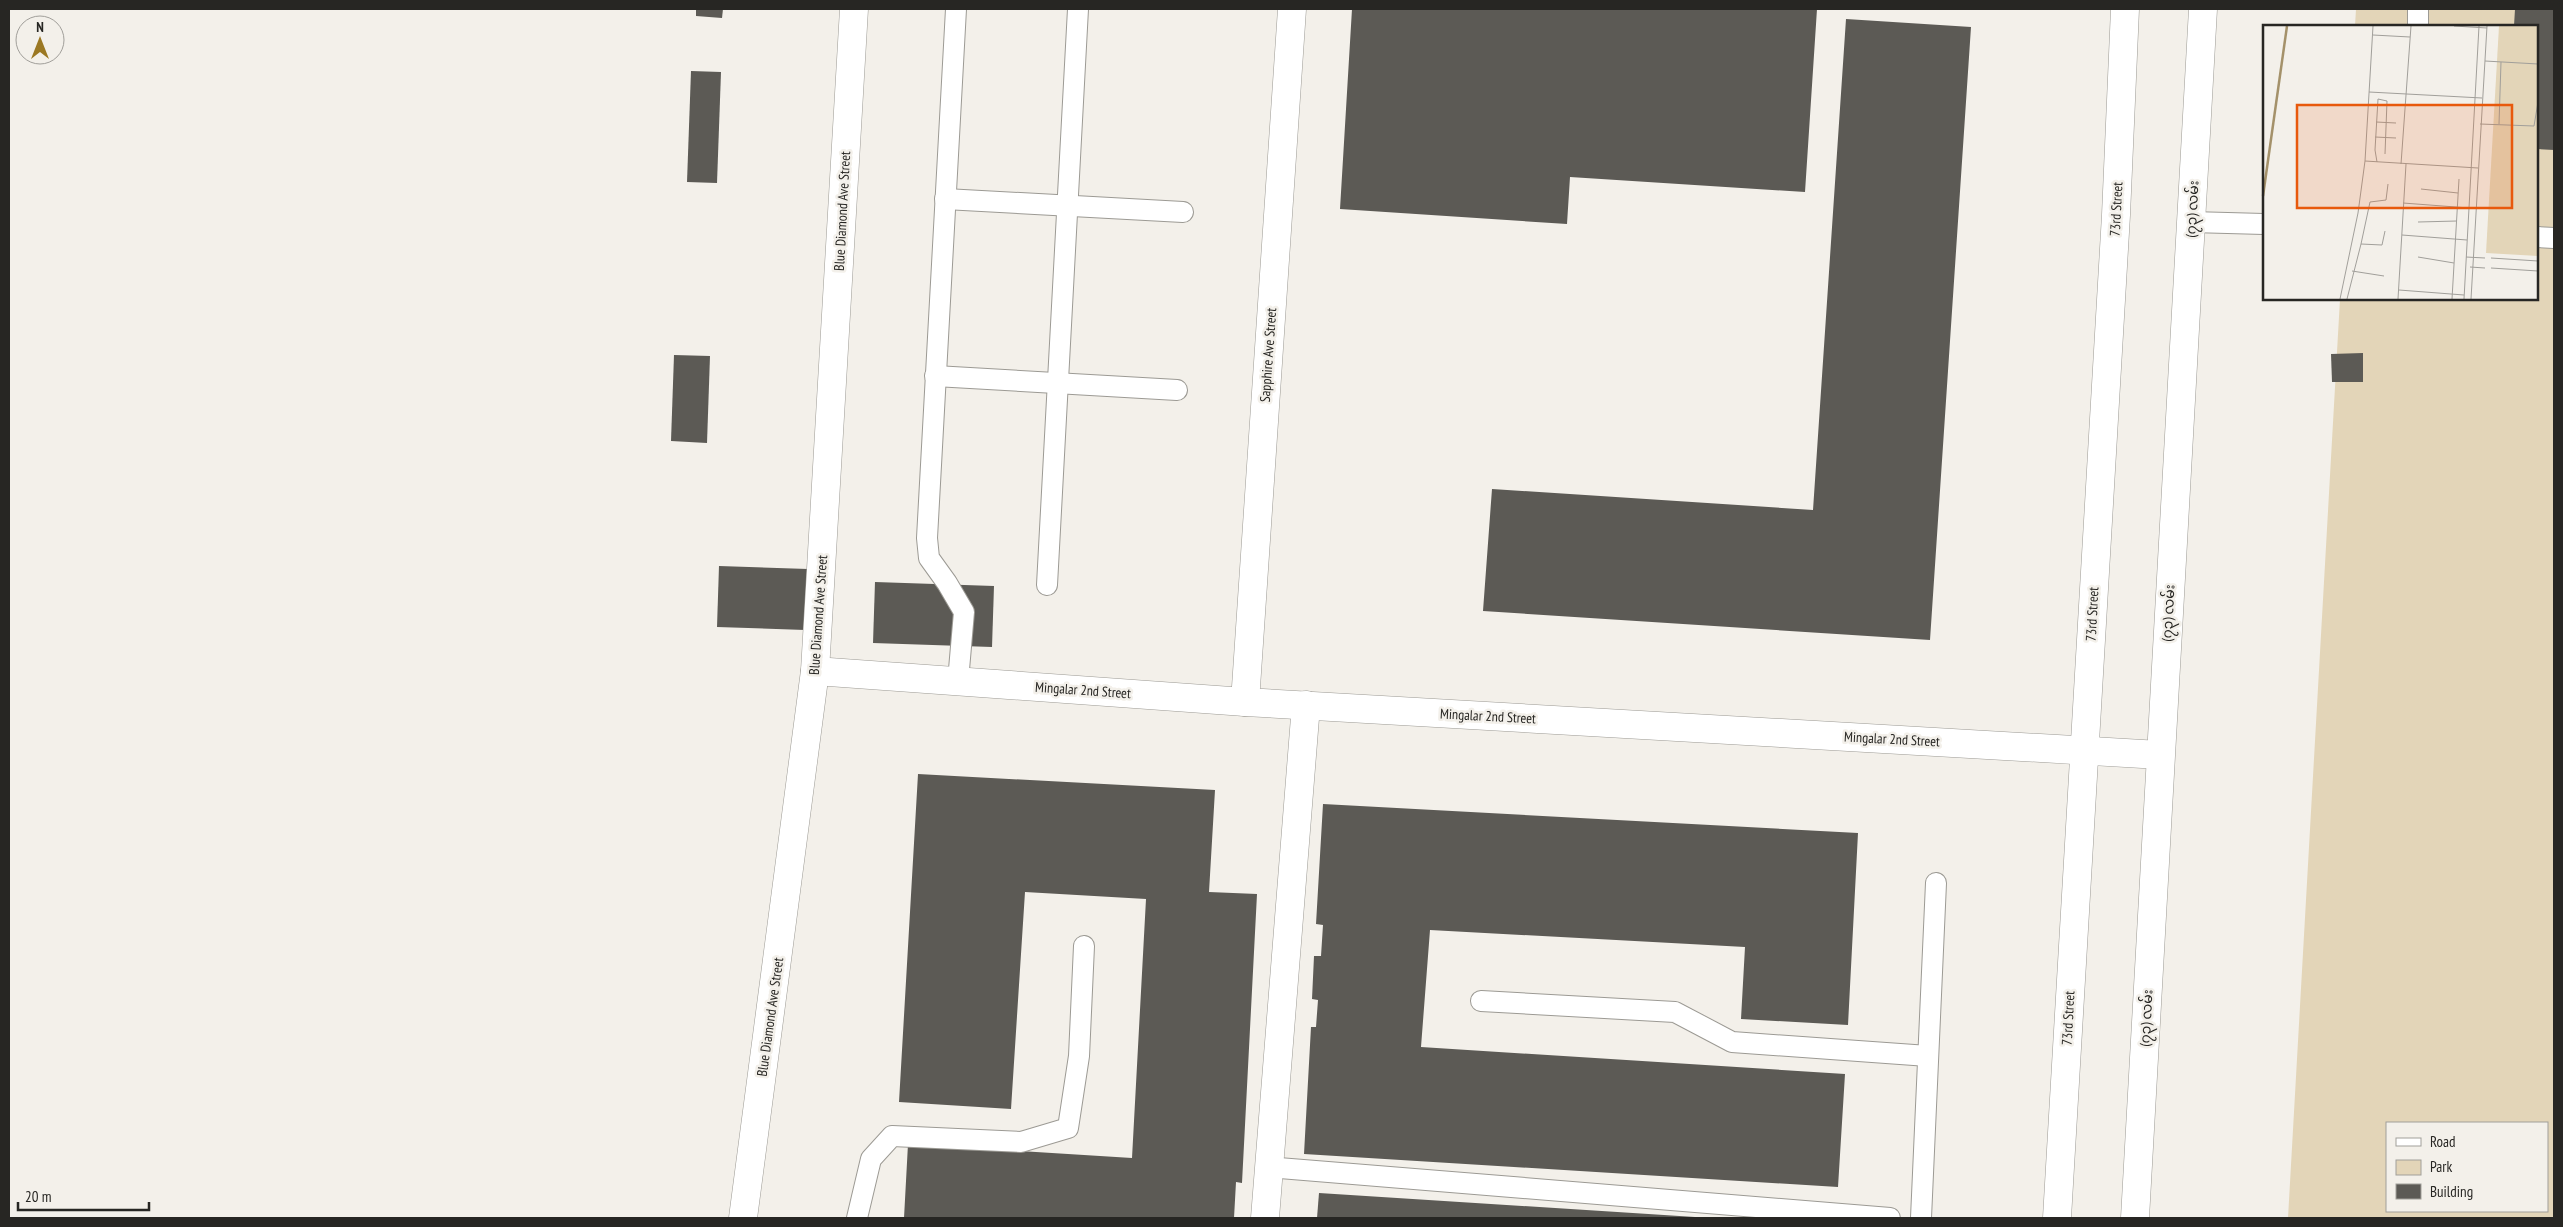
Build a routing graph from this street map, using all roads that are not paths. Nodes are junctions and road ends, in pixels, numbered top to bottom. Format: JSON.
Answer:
{"nodes":[{"id":1,"x":854,"y":9,"type":"edge"},
{"id":2,"x":956,"y":9,"type":"edge"},
{"id":3,"x":1078,"y":9,"type":"edge"},
{"id":4,"x":1292,"y":9,"type":"edge"},
{"id":5,"x":2125,"y":9,"type":"edge"},
{"id":6,"x":2203,"y":9,"type":"edge"},
{"id":7,"x":2418,"y":9,"type":"edge"},
{"id":8,"x":2418,"y":25,"type":"edge"},
{"id":9,"x":945,"y":198,"type":"junction"},
{"id":10,"x":1068,"y":206,"type":"junction"},
{"id":11,"x":1183,"y":212,"type":"dead end"},
{"id":12,"x":2191,"y":222,"type":"junction"},
{"id":13,"x":2263,"y":224,"type":"edge"},
{"id":14,"x":2538,"y":237,"type":"edge"},
{"id":15,"x":2554,"y":238,"type":"edge"},
{"id":16,"x":935,"y":376,"type":"junction"},
{"id":17,"x":1058,"y":383,"type":"junction"},
{"id":18,"x":1178,"y":390,"type":"dead end"},
{"id":19,"x":1046,"y":585,"type":"dead end"},
{"id":20,"x":815,"y":671,"type":"junction"},
{"id":21,"x":958,"y":681,"type":"junction"},
{"id":22,"x":1245,"y":702,"type":"junction"},
{"id":23,"x":1306,"y":705,"type":"junction"},
{"id":24,"x":2084,"y":750,"type":"junction"},
{"id":25,"x":2160,"y":755,"type":"junction"},
{"id":26,"x":1936,"y":884,"type":"dead end"},
{"id":27,"x":1084,"y":946,"type":"dead end"},
{"id":28,"x":1481,"y":1001,"type":"dead end"},
{"id":29,"x":1928,"y":1056,"type":"junction"},
{"id":30,"x":1268,"y":1167,"type":"junction"},
{"id":31,"x":743,"y":1218,"type":"edge"},
{"id":32,"x":857,"y":1218,"type":"edge"},
{"id":33,"x":1265,"y":1218,"type":"edge"},
{"id":34,"x":1890,"y":1218,"type":"edge"},
{"id":35,"x":1921,"y":1218,"type":"edge"},
{"id":36,"x":2057,"y":1218,"type":"edge"},
{"id":37,"x":2135,"y":1218,"type":"edge"}],
"edges":[{"from":1,"to":20,"type":"street","name":"Blue Diamond Ave Street"},
{"from":2,"to":9,"type":"lane"},
{"from":3,"to":10,"type":"lane"},
{"from":4,"to":22,"type":"street","name":"Sapphire Ave Street"},
{"from":5,"to":24,"type":"street","name":"73rd Street"},
{"from":6,"to":12,"type":"street","name":"(၇၃) လမ်း"},
{"from":7,"to":8,"type":"lane"},
{"from":9,"to":10,"type":"lane"},
{"from":9,"to":16,"type":"lane"},
{"from":10,"to":11,"type":"lane"},
{"from":10,"to":17,"type":"lane"},
{"from":12,"to":13,"type":"lane"},
{"from":12,"to":25,"type":"street","name":"(၇၃) လမ်း"},
{"from":14,"to":15,"type":"lane"},
{"from":16,"to":17,"type":"lane"},
{"from":16,"to":21,"type":"lane"},
{"from":17,"to":18,"type":"lane"},
{"from":17,"to":19,"type":"lane"},
{"from":20,"to":21,"type":"street","name":"Mingalar 2nd Street"},
{"from":20,"to":31,"type":"street","name":"Blue Diamond Ave Street"},
{"from":21,"to":22,"type":"street","name":"Mingalar 2nd Street"},
{"from":22,"to":23,"type":"street","name":"Mingalar 2nd Street"},
{"from":23,"to":24,"type":"street","name":"Mingalar 2nd Street"},
{"from":23,"to":30,"type":"street"},
{"from":24,"to":25,"type":"street","name":"Mingalar 2nd Street"},
{"from":24,"to":36,"type":"street","name":"73rd Street"},
{"from":25,"to":37,"type":"street","name":"(၇၃) လမ်း"},
{"from":26,"to":29,"type":"lane"},
{"from":27,"to":32,"type":"lane"},
{"from":28,"to":29,"type":"lane"},
{"from":29,"to":35,"type":"lane"},
{"from":30,"to":33,"type":"street"},
{"from":30,"to":34,"type":"lane"}]}
